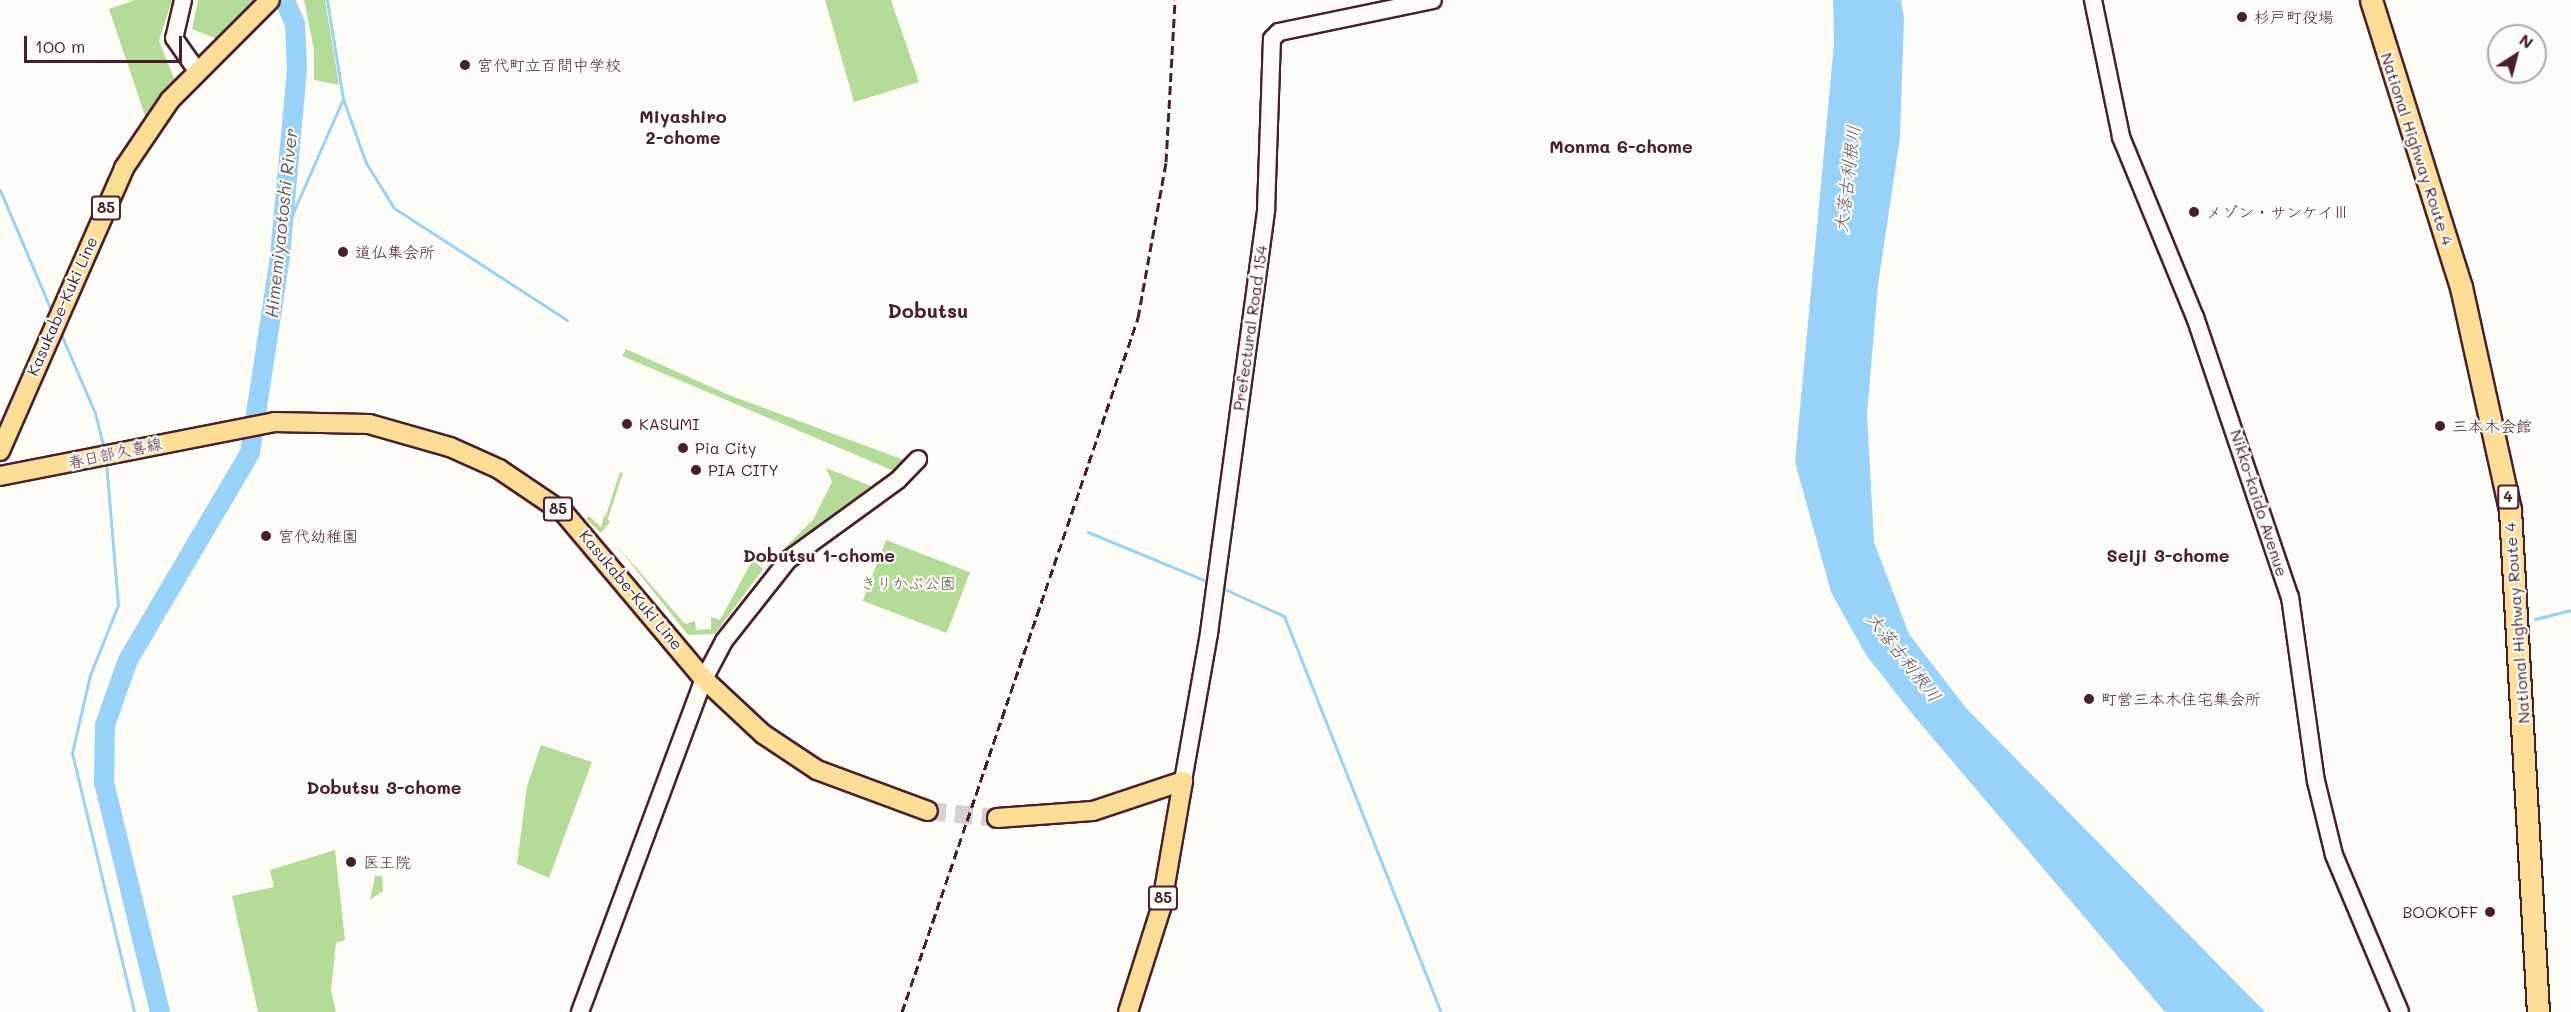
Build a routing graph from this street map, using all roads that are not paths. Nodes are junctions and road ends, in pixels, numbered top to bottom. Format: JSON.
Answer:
{"nodes":[{"id":1,"x":183,"y":0,"type":"edge"},
{"id":2,"x":1433,"y":0,"type":"edge"},
{"id":3,"x":2093,"y":0,"type":"edge"},
{"id":4,"x":2371,"y":0,"type":"edge"},
{"id":5,"x":269,"y":1,"type":"edge"},
{"id":6,"x":196,"y":70,"type":"junction"},
{"id":7,"x":229,"y":427,"type":"joint"},
{"id":8,"x":0,"y":451,"type":"edge"},
{"id":9,"x":918,"y":459,"type":"dead end"},
{"id":10,"x":0,"y":476,"type":"edge"},
{"id":11,"x":704,"y":678,"type":"junction"},
{"id":12,"x":1183,"y":781,"type":"junction"},
{"id":13,"x":928,"y":811,"type":"tunnel mouth"},
{"id":14,"x":997,"y":818,"type":"tunnel mouth"},
{"id":15,"x":580,"y":1012,"type":"edge"},
{"id":16,"x":1128,"y":1012,"type":"edge"},
{"id":17,"x":2400,"y":1012,"type":"edge"},
{"id":18,"x":2538,"y":1012,"type":"edge"}],
"edges":[{"from":1,"to":6,"type":"main road"},
{"from":2,"to":12,"type":"main road","name":"Prefectural Road 154"},
{"from":3,"to":17,"type":"main road","name":"Nikko-kaido Avenue"},
{"from":4,"to":18,"type":"highway","name":"National Highway Route 4","number":"4"},
{"from":5,"to":6,"type":"main road","name":"Kasukabe-Kuki Line","number":"85"},
{"from":6,"to":8,"type":"main road","name":"Kasukabe-Kuki Line","number":"85"},
{"from":7,"to":10,"type":"main road","name":"春日部久喜線","number":"85"},
{"from":7,"to":11,"type":"main road","name":"Kasukabe-Kuki Line","number":"85"},
{"from":9,"to":11,"type":"main road"},
{"from":11,"to":13,"type":"main road","name":"Kasukabe-Kuki Line","number":"85"},
{"from":11,"to":15,"type":"main road"},
{"from":12,"to":14,"type":"main road"},
{"from":12,"to":16,"type":"main road","number":"85"}]}
